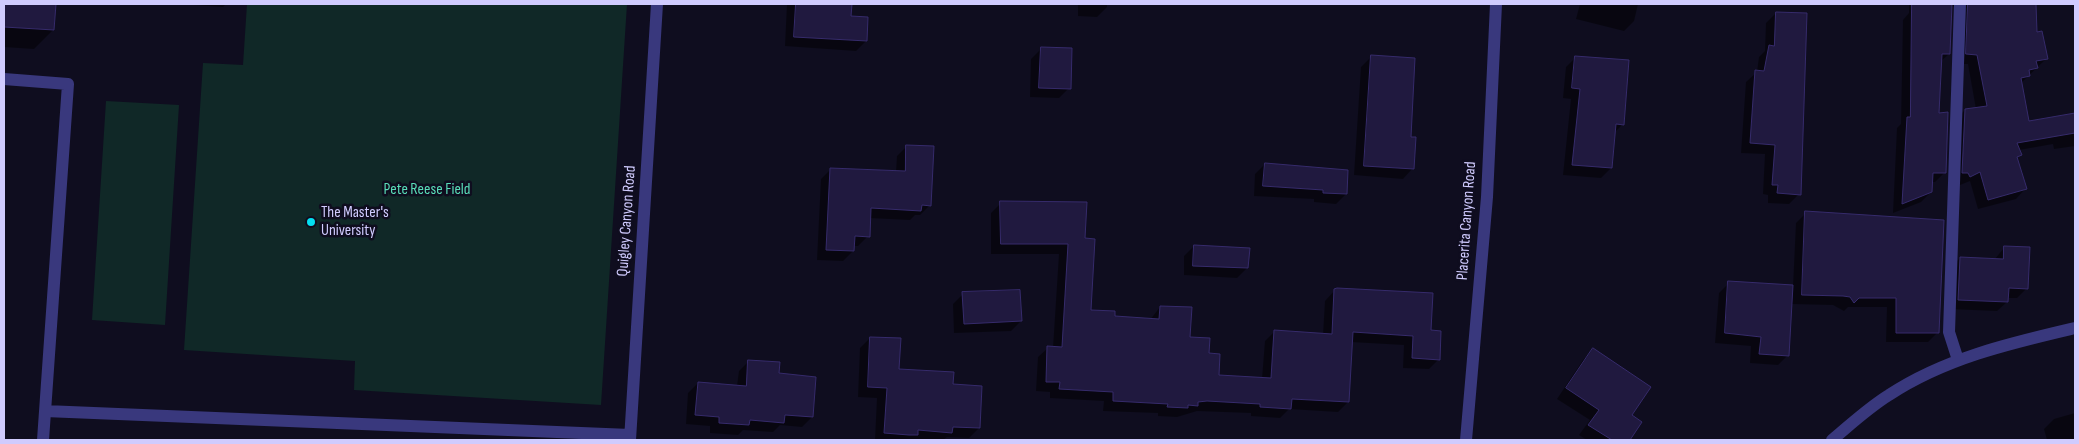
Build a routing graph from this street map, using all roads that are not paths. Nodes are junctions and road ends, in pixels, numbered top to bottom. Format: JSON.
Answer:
{"nodes":[{"id":1,"x":658,"y":4,"type":"edge"},
{"id":2,"x":1496,"y":4,"type":"edge"},
{"id":3,"x":1960,"y":4,"type":"edge"},
{"id":4,"x":4,"y":79,"type":"edge"},
{"id":5,"x":2075,"y":328,"type":"edge"},
{"id":6,"x":1958,"y":360,"type":"junction"},
{"id":7,"x":45,"y":411,"type":"junction"},
{"id":8,"x":630,"y":437,"type":"edge"},
{"id":9,"x":43,"y":440,"type":"edge"},
{"id":10,"x":1466,"y":440,"type":"edge"},
{"id":11,"x":1832,"y":440,"type":"edge"}],
"edges":[{"from":1,"to":8,"type":"street","name":"Quigley Canyon Road"},
{"from":2,"to":10,"type":"street","name":"Placerita Canyon Road"},
{"from":3,"to":6,"type":"street"},
{"from":4,"to":7,"type":"street"},
{"from":5,"to":6,"type":"street"},
{"from":6,"to":11,"type":"street"},
{"from":7,"to":8,"type":"street"},
{"from":7,"to":9,"type":"street"}]}
